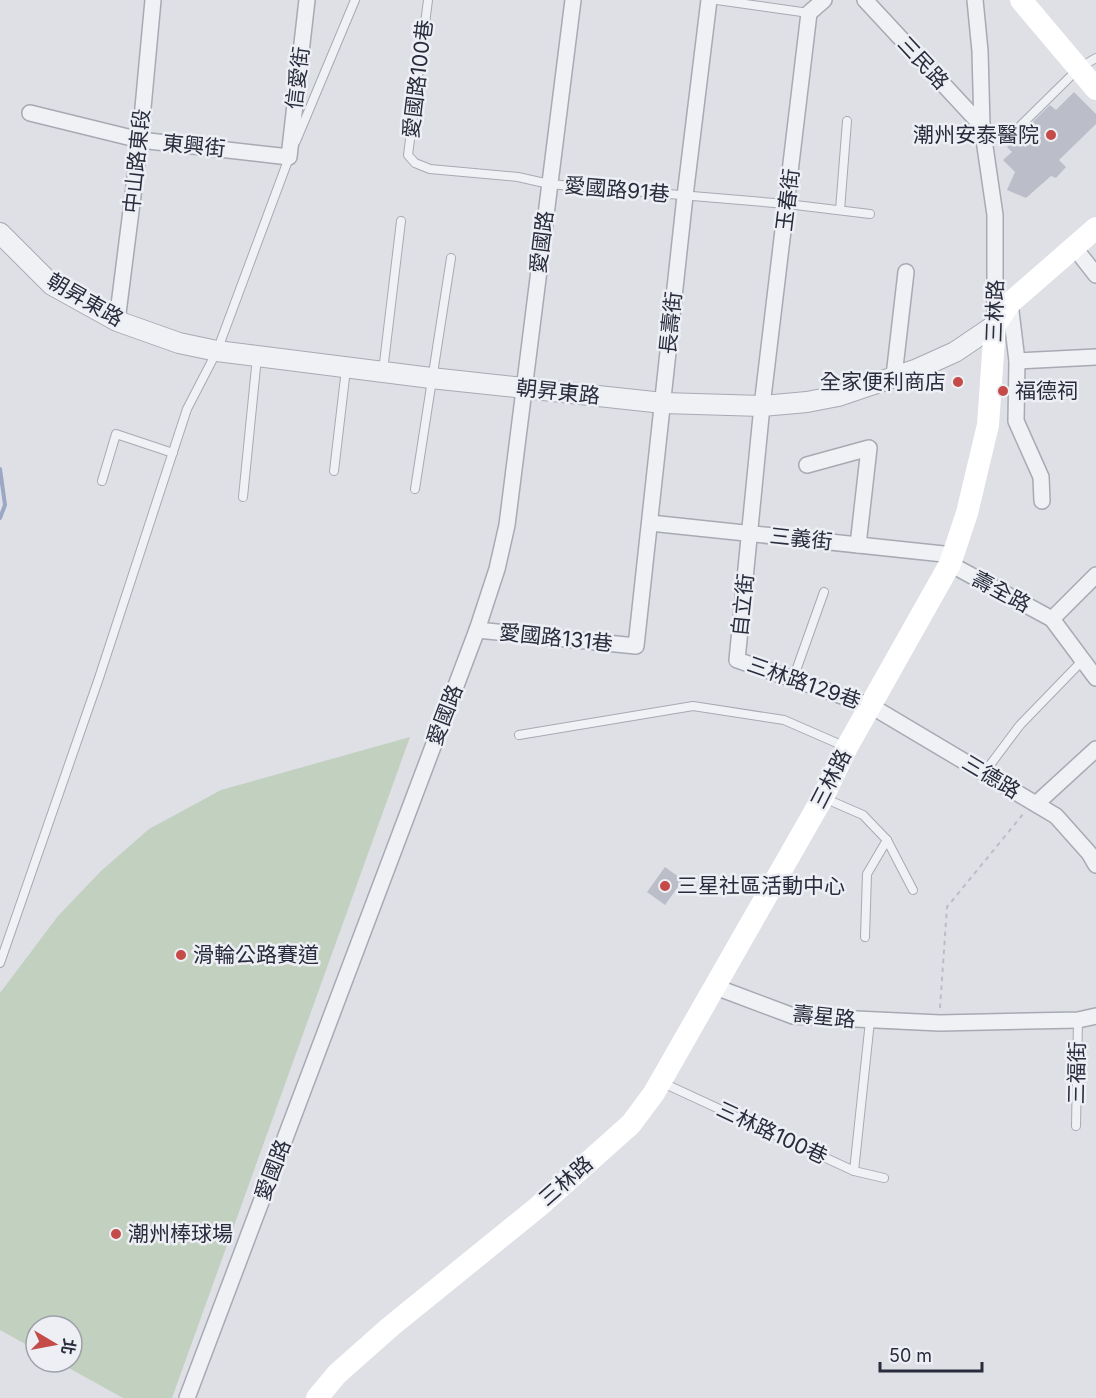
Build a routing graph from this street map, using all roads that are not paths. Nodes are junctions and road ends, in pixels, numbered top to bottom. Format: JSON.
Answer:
{"nodes":[{"id":1,"x":153,"y":0,"type":"edge"},
{"id":2,"x":307,"y":0,"type":"edge"},
{"id":3,"x":354,"y":0,"type":"edge"},
{"id":4,"x":428,"y":0,"type":"edge"},
{"id":5,"x":573,"y":0,"type":"edge"},
{"id":6,"x":709,"y":0,"type":"edge"},
{"id":7,"x":717,"y":0,"type":"edge"},
{"id":8,"x":824,"y":0,"type":"edge"},
{"id":9,"x":865,"y":0,"type":"edge"},
{"id":10,"x":975,"y":0,"type":"edge"},
{"id":11,"x":1021,"y":0,"type":"edge"},
{"id":12,"x":809,"y":13,"type":"junction"},
{"id":13,"x":1088,"y":63,"type":"edge"},
{"id":14,"x":1096,"y":89,"type":"edge"},
{"id":15,"x":30,"y":113,"type":"dead end"},
{"id":16,"x":847,"y":121,"type":"dead end"},
{"id":17,"x":982,"y":126,"type":"junction"},
{"id":18,"x":140,"y":140,"type":"junction"},
{"id":19,"x":1006,"y":140,"type":"dead end"},
{"id":20,"x":289,"y":157,"type":"junction"},
{"id":21,"x":549,"y":184,"type":"junction"},
{"id":22,"x":685,"y":196,"type":"junction"},
{"id":23,"x":788,"y":204,"type":"junction"},
{"id":24,"x":840,"y":210,"type":"junction"},
{"id":25,"x":870,"y":214,"type":"dead end"},
{"id":26,"x":401,"y":221,"type":"dead end"},
{"id":27,"x":1096,"y":228,"type":"edge"},
{"id":28,"x":0,"y":233,"type":"edge"},
{"id":29,"x":1074,"y":247,"type":"junction"},
{"id":30,"x":452,"y":258,"type":"dead end"},
{"id":31,"x":906,"y":272,"type":"dead end"},
{"id":32,"x":1096,"y":275,"type":"edge"},
{"id":33,"x":1011,"y":303,"type":"junction"},
{"id":34,"x":117,"y":321,"type":"junction"},
{"id":35,"x":995,"y":325,"type":"junction"},
{"id":36,"x":217,"y":351,"type":"junction"},
{"id":37,"x":257,"y":356,"type":"junction"},
{"id":38,"x":1096,"y":357,"type":"edge"},
{"id":39,"x":1017,"y":361,"type":"junction"},
{"id":40,"x":346,"y":367,"type":"junction"},
{"id":41,"x":383,"y":372,"type":"junction"},
{"id":42,"x":894,"y":376,"type":"junction"},
{"id":43,"x":431,"y":378,"type":"junction"},
{"id":44,"x":525,"y":388,"type":"junction"},
{"id":45,"x":663,"y":403,"type":"junction"},
{"id":46,"x":762,"y":406,"type":"junction"},
{"id":47,"x":1016,"y":421,"type":"junction"},
{"id":48,"x":988,"y":425,"type":"junction"},
{"id":49,"x":173,"y":453,"type":"junction"},
{"id":50,"x":807,"y":465,"type":"dead end"},
{"id":51,"x":334,"y":471,"type":"dead end"},
{"id":52,"x":102,"y":481,"type":"dead end"},
{"id":53,"x":415,"y":489,"type":"dead end"},
{"id":54,"x":243,"y":497,"type":"dead end"},
{"id":55,"x":1042,"y":501,"type":"dead end"},
{"id":56,"x":650,"y":523,"type":"junction"},
{"id":57,"x":751,"y":534,"type":"junction"},
{"id":58,"x":858,"y":545,"type":"junction"},
{"id":59,"x":952,"y":560,"type":"junction"},
{"id":60,"x":1096,"y":575,"type":"edge"},
{"id":61,"x":824,"y":592,"type":"dead end"},
{"id":62,"x":1052,"y":619,"type":"junction"},
{"id":63,"x":477,"y":630,"type":"junction"},
{"id":64,"x":636,"y":646,"type":"joint"},
{"id":65,"x":737,"y":660,"type":"joint"},
{"id":66,"x":1083,"y":660,"type":"junction"},
{"id":67,"x":1096,"y":678,"type":"edge"},
{"id":68,"x":792,"y":679,"type":"junction"},
{"id":69,"x":871,"y":706,"type":"junction"},
{"id":70,"x":519,"y":735,"type":"dead end"},
{"id":71,"x":848,"y":747,"type":"junction"},
{"id":72,"x":1096,"y":749,"type":"edge"},
{"id":73,"x":984,"y":773,"type":"junction"},
{"id":74,"x":823,"y":797,"type":"junction"},
{"id":75,"x":1036,"y":804,"type":"junction"},
{"id":76,"x":887,"y":840,"type":"junction"},
{"id":77,"x":1096,"y":865,"type":"edge"},
{"id":78,"x":913,"y":890,"type":"dead end"},
{"id":79,"x":865,"y":937,"type":"dead end"},
{"id":80,"x":0,"y":963,"type":"edge"},
{"id":81,"x":713,"y":986,"type":"junction"},
{"id":82,"x":1096,"y":1016,"type":"edge"},
{"id":83,"x":1078,"y":1020,"type":"junction"},
{"id":84,"x":870,"y":1021,"type":"junction"},
{"id":85,"x":661,"y":1082,"type":"junction"},
{"id":86,"x":1076,"y":1126,"type":"dead end"},
{"id":87,"x":854,"y":1171,"type":"junction"},
{"id":88,"x":884,"y":1179,"type":"dead end"},
{"id":89,"x":187,"y":1398,"type":"edge"},
{"id":90,"x":317,"y":1398,"type":"edge"}],
"edges":[{"from":1,"to":18,"type":"street","name":"中山路東段"},
{"from":2,"to":20,"type":"street","name":"信愛街"},
{"from":3,"to":20,"type":"lane"},
{"from":4,"to":21,"type":"lane","name":"愛國路100巷"},
{"from":5,"to":21,"type":"street","name":"愛國路"},
{"from":6,"to":22,"type":"street","name":"長壽街"},
{"from":7,"to":12,"type":"lane"},
{"from":8,"to":12,"type":"street"},
{"from":9,"to":17,"type":"street","name":"三民路"},
{"from":10,"to":17,"type":"street","name":"三林路"},
{"from":11,"to":13,"type":"main road"},
{"from":12,"to":23,"type":"street","name":"玉春街"},
{"from":13,"to":14,"type":"main road"},
{"from":13,"to":19,"type":"lane"},
{"from":15,"to":18,"type":"street","name":"東興街"},
{"from":16,"to":24,"type":"lane"},
{"from":17,"to":35,"type":"street","name":"三林路"},
{"from":18,"to":20,"type":"street","name":"東興街"},
{"from":18,"to":34,"type":"street","name":"中山路東段"},
{"from":20,"to":36,"type":"lane"},
{"from":21,"to":22,"type":"lane","name":"愛國路91巷"},
{"from":21,"to":44,"type":"street","name":"愛國路"},
{"from":22,"to":23,"type":"lane","name":"愛國路91巷"},
{"from":22,"to":45,"type":"street","name":"長壽街"},
{"from":23,"to":24,"type":"lane","name":"愛國路91巷"},
{"from":23,"to":46,"type":"street","name":"玉春街"},
{"from":24,"to":25,"type":"lane","name":"愛國路91巷"},
{"from":26,"to":41,"type":"lane"},
{"from":27,"to":29,"type":"main road","name":"朝昇東路"},
{"from":28,"to":34,"type":"street","name":"朝昇東路"},
{"from":29,"to":32,"type":"street"},
{"from":29,"to":33,"type":"main road","name":"朝昇東路"},
{"from":30,"to":43,"type":"lane"},
{"from":31,"to":42,"type":"street"},
{"from":33,"to":35,"type":"main road","name":"朝昇東路"},
{"from":33,"to":39,"type":"street"},
{"from":34,"to":36,"type":"street","name":"朝昇東路"},
{"from":35,"to":42,"type":"street","name":"朝昇東路"},
{"from":35,"to":48,"type":"main road","name":"三林路"},
{"from":36,"to":37,"type":"street","name":"朝昇東路"},
{"from":36,"to":49,"type":"lane"},
{"from":37,"to":40,"type":"street","name":"朝昇東路"},
{"from":37,"to":54,"type":"lane"},
{"from":38,"to":39,"type":"street"},
{"from":39,"to":47,"type":"street"},
{"from":40,"to":41,"type":"street","name":"朝昇東路"},
{"from":40,"to":51,"type":"lane"},
{"from":41,"to":43,"type":"street","name":"朝昇東路"},
{"from":42,"to":46,"type":"street","name":"朝昇東路"},
{"from":43,"to":44,"type":"street","name":"朝昇東路"},
{"from":43,"to":53,"type":"lane"},
{"from":44,"to":45,"type":"street","name":"朝昇東路"},
{"from":44,"to":63,"type":"street","name":"愛國路"},
{"from":45,"to":46,"type":"street","name":"朝昇東路"},
{"from":45,"to":56,"type":"street","name":"長壽街"},
{"from":46,"to":57,"type":"street","name":"自立街"},
{"from":47,"to":48,"type":"street"},
{"from":47,"to":55,"type":"street"},
{"from":48,"to":59,"type":"main road","name":"三林路"},
{"from":49,"to":52,"type":"lane"},
{"from":49,"to":80,"type":"lane"},
{"from":50,"to":58,"type":"street"},
{"from":56,"to":57,"type":"street","name":"三義街"},
{"from":56,"to":64,"type":"street","name":"長壽街"},
{"from":57,"to":58,"type":"street","name":"三義街"},
{"from":57,"to":65,"type":"street","name":"自立街"},
{"from":58,"to":59,"type":"street","name":"三義街"},
{"from":59,"to":62,"type":"street","name":"壽全路"},
{"from":59,"to":69,"type":"main road","name":"三林路"},
{"from":60,"to":62,"type":"street","name":"壽全路"},
{"from":61,"to":68,"type":"lane"},
{"from":62,"to":66,"type":"street","name":"壽全路"},
{"from":63,"to":64,"type":"street","name":"愛國路131巷"},
{"from":63,"to":89,"type":"street","name":"愛國路"},
{"from":65,"to":68,"type":"street","name":"三林路129巷"},
{"from":66,"to":67,"type":"street","name":"壽全路"},
{"from":66,"to":73,"type":"lane"},
{"from":68,"to":69,"type":"street","name":"三林路129巷"},
{"from":69,"to":71,"type":"main road","name":"三林路"},
{"from":69,"to":73,"type":"street","name":"三德路"},
{"from":70,"to":71,"type":"lane"},
{"from":71,"to":74,"type":"main road","name":"三林路"},
{"from":72,"to":75,"type":"street"},
{"from":73,"to":75,"type":"street","name":"三德路"},
{"from":74,"to":76,"type":"lane"},
{"from":74,"to":81,"type":"main road","name":"三林路"},
{"from":75,"to":77,"type":"street","name":"三德路"},
{"from":76,"to":78,"type":"lane"},
{"from":76,"to":79,"type":"lane"},
{"from":81,"to":84,"type":"street","name":"壽星路"},
{"from":81,"to":85,"type":"main road","name":"三林路"},
{"from":82,"to":83,"type":"street"},
{"from":83,"to":84,"type":"street","name":"壽星路"},
{"from":83,"to":86,"type":"lane","name":"三福街"},
{"from":84,"to":87,"type":"lane"},
{"from":85,"to":87,"type":"lane","name":"三林路100巷"},
{"from":85,"to":90,"type":"main road","name":"三林路"},
{"from":87,"to":88,"type":"lane","name":"三林路100巷"}]}
